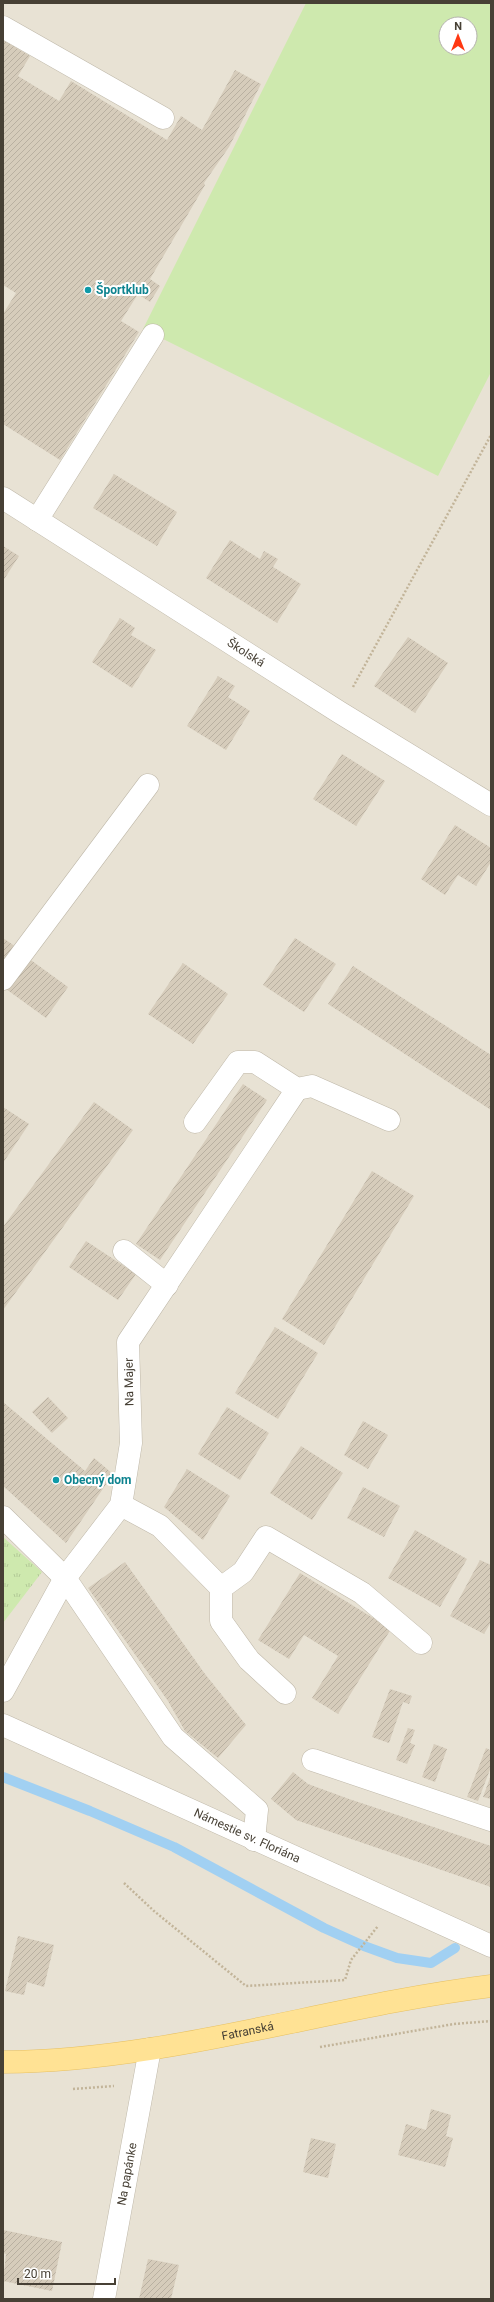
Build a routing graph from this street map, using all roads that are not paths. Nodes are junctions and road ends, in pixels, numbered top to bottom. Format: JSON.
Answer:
{"nodes":[{"id":1,"x":3,"y":26,"type":"edge"},
{"id":2,"x":163,"y":118,"type":"dead end"},
{"id":3,"x":153,"y":335,"type":"dead end"},
{"id":4,"x":3,"y":498,"type":"edge"},
{"id":5,"x":37,"y":520,"type":"junction"},
{"id":6,"x":148,"y":785,"type":"dead end"},
{"id":7,"x":491,"y":805,"type":"edge"},
{"id":8,"x":3,"y":979,"type":"edge"},
{"id":9,"x":297,"y":1089,"type":"junction"},
{"id":10,"x":389,"y":1120,"type":"dead end"},
{"id":11,"x":195,"y":1122,"type":"dead end"},
{"id":12,"x":124,"y":1251,"type":"dead end"},
{"id":13,"x":166,"y":1285,"type":"junction"},
{"id":14,"x":121,"y":1505,"type":"junction"},
{"id":15,"x":3,"y":1517,"type":"edge"},
{"id":16,"x":65,"y":1578,"type":"junction"},
{"id":17,"x":221,"y":1588,"type":"junction"},
{"id":18,"x":421,"y":1643,"type":"dead end"},
{"id":19,"x":3,"y":1691,"type":"edge"},
{"id":20,"x":285,"y":1693,"type":"dead end"},
{"id":21,"x":3,"y":1725,"type":"edge"},
{"id":22,"x":313,"y":1760,"type":"dead end"},
{"id":23,"x":491,"y":1820,"type":"edge"},
{"id":24,"x":254,"y":1840,"type":"junction"},
{"id":25,"x":491,"y":1946,"type":"edge"},
{"id":26,"x":491,"y":1986,"type":"edge"},
{"id":27,"x":150,"y":2049,"type":"junction"},
{"id":28,"x":3,"y":2062,"type":"edge"},
{"id":29,"x":104,"y":2299,"type":"edge"}],
"edges":[{"from":1,"to":2,"type":"street"},
{"from":3,"to":5,"type":"street"},
{"from":4,"to":5,"type":"street","name":"Školská"},
{"from":5,"to":7,"type":"street","name":"Školská"},
{"from":6,"to":8,"type":"street"},
{"from":9,"to":10,"type":"street"},
{"from":9,"to":11,"type":"street"},
{"from":9,"to":13,"type":"street","name":"Na Majer"},
{"from":12,"to":13,"type":"street"},
{"from":13,"to":14,"type":"street","name":"Na Majer"},
{"from":14,"to":16,"type":"street","name":"Na Majer"},
{"from":14,"to":17,"type":"street"},
{"from":15,"to":16,"type":"street"},
{"from":16,"to":19,"type":"street","name":"Na Majer"},
{"from":16,"to":24,"type":"street"},
{"from":17,"to":18,"type":"street"},
{"from":17,"to":20,"type":"street"},
{"from":21,"to":24,"type":"street","name":"Námestie sv. Floriána"},
{"from":22,"to":23,"type":"street"},
{"from":24,"to":25,"type":"street","name":"Námestie sv. Floriána"},
{"from":26,"to":27,"type":"main road","name":"Fatranská"},
{"from":27,"to":28,"type":"main road","name":"Fatranská"},
{"from":27,"to":29,"type":"street","name":"Na papánke"}]}
